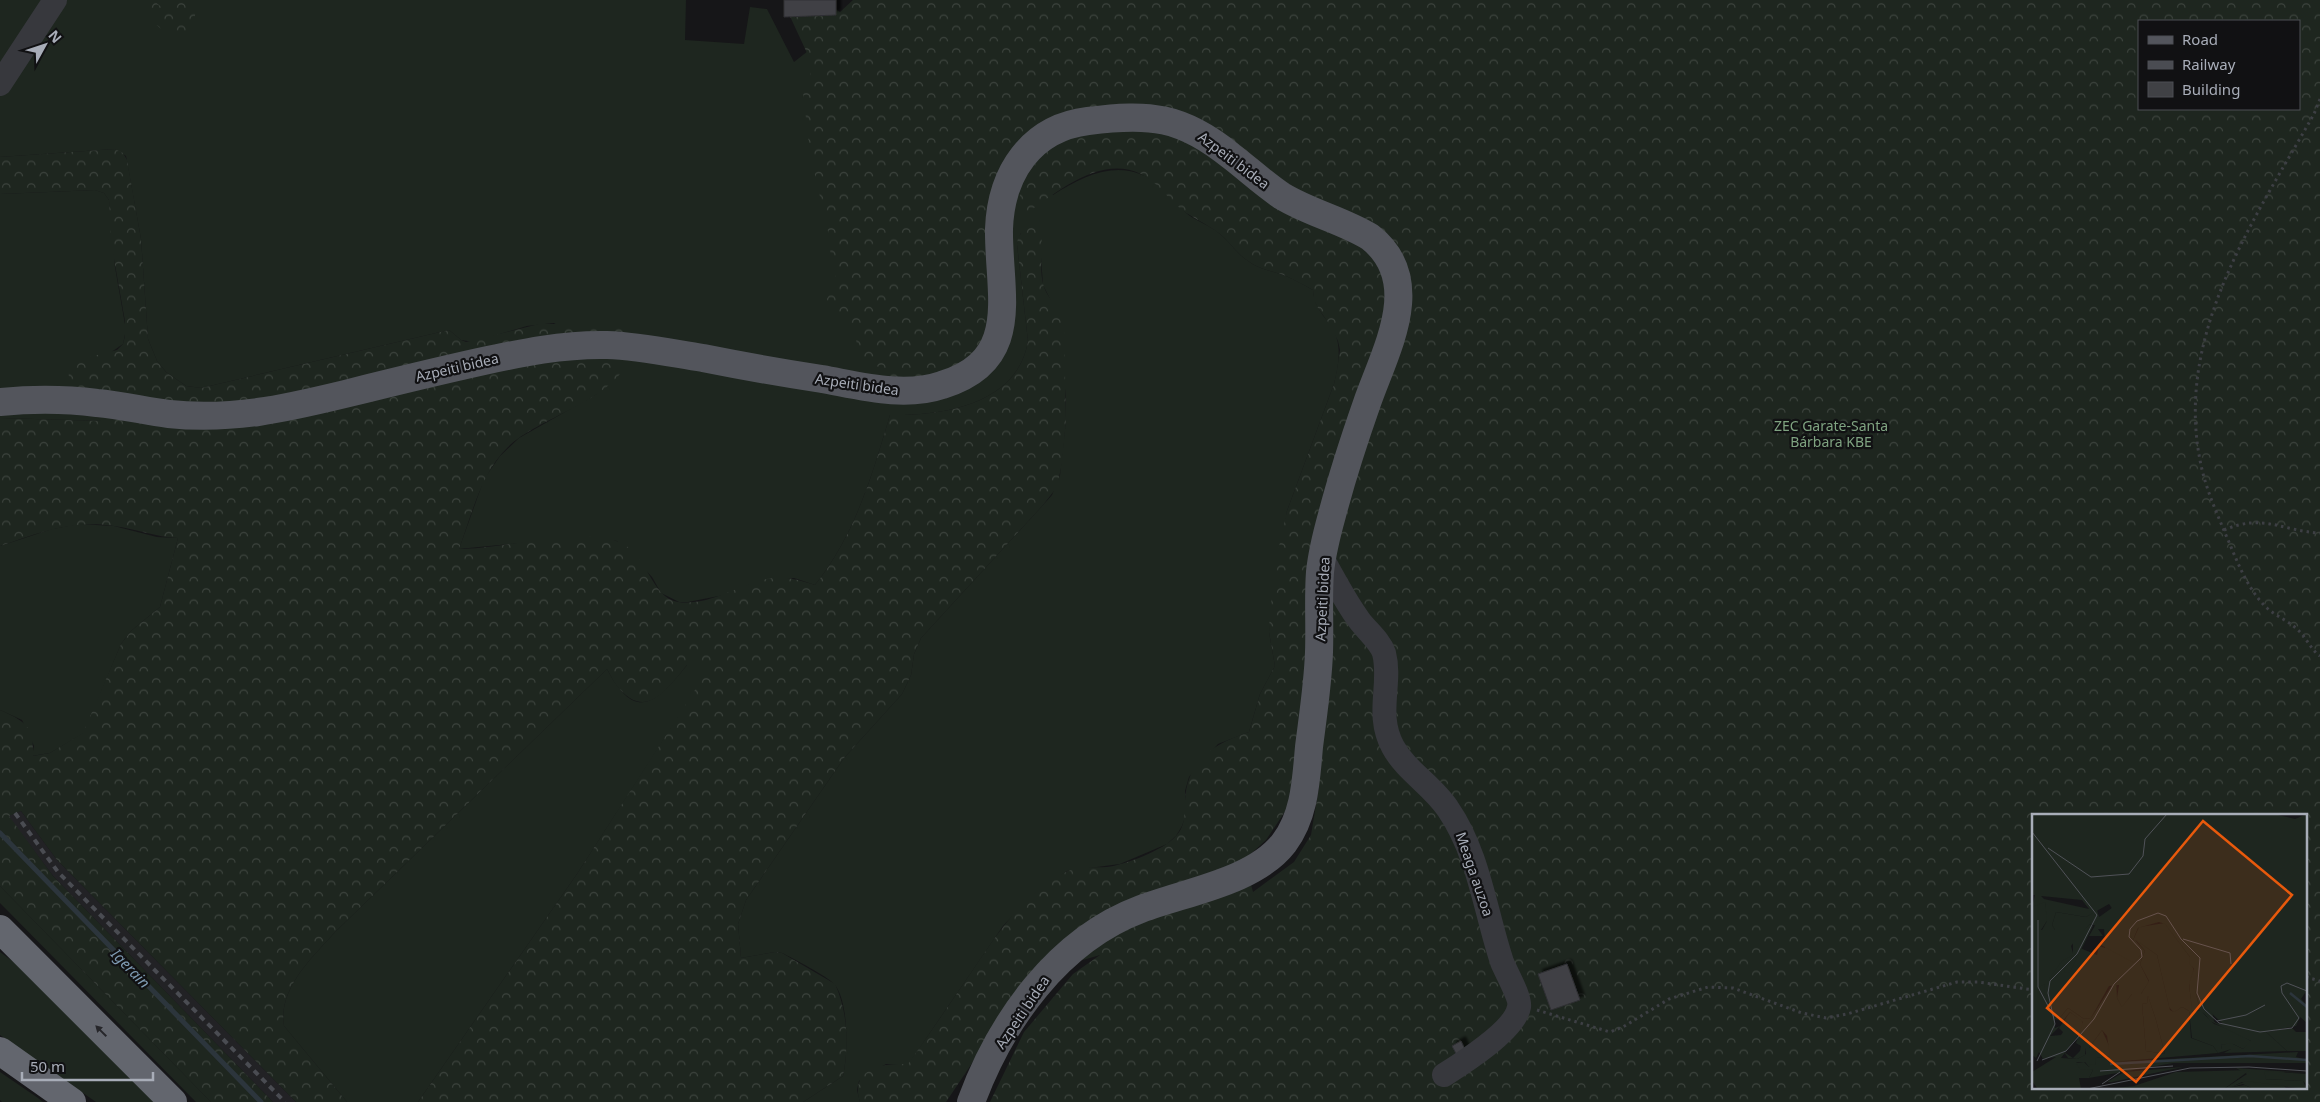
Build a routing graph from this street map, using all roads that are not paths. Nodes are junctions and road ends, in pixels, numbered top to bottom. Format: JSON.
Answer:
{"nodes":[{"id":1,"x":56,"y":0,"type":"edge"},
{"id":2,"x":0,"y":84,"type":"edge"},
{"id":3,"x":0,"y":402,"type":"edge"},
{"id":4,"x":1322,"y":558,"type":"junction"},
{"id":5,"x":0,"y":929,"type":"edge"},
{"id":6,"x":0,"y":941,"type":"edge"},
{"id":7,"x":35,"y":965,"type":"junction"},
{"id":8,"x":0,"y":1051,"type":"edge"},
{"id":9,"x":1444,"y":1075,"type":"dead end"},
{"id":10,"x":72,"y":1102,"type":"edge"},
{"id":11,"x":173,"y":1102,"type":"edge"},
{"id":12,"x":971,"y":1102,"type":"edge"}],
"edges":[{"from":1,"to":2,"type":"street"},
{"from":3,"to":4,"type":"main road","name":"Azpeiti bidea"},
{"from":4,"to":9,"type":"street","name":"Meaga auzoa"},
{"from":4,"to":12,"type":"main road","name":"Azpeiti bidea"},
{"from":5,"to":7,"type":"highway"},
{"from":6,"to":7,"type":"street"},
{"from":11,"to":7,"type":"highway","one_way":true},
{"from":8,"to":10,"type":"highway"}]}
